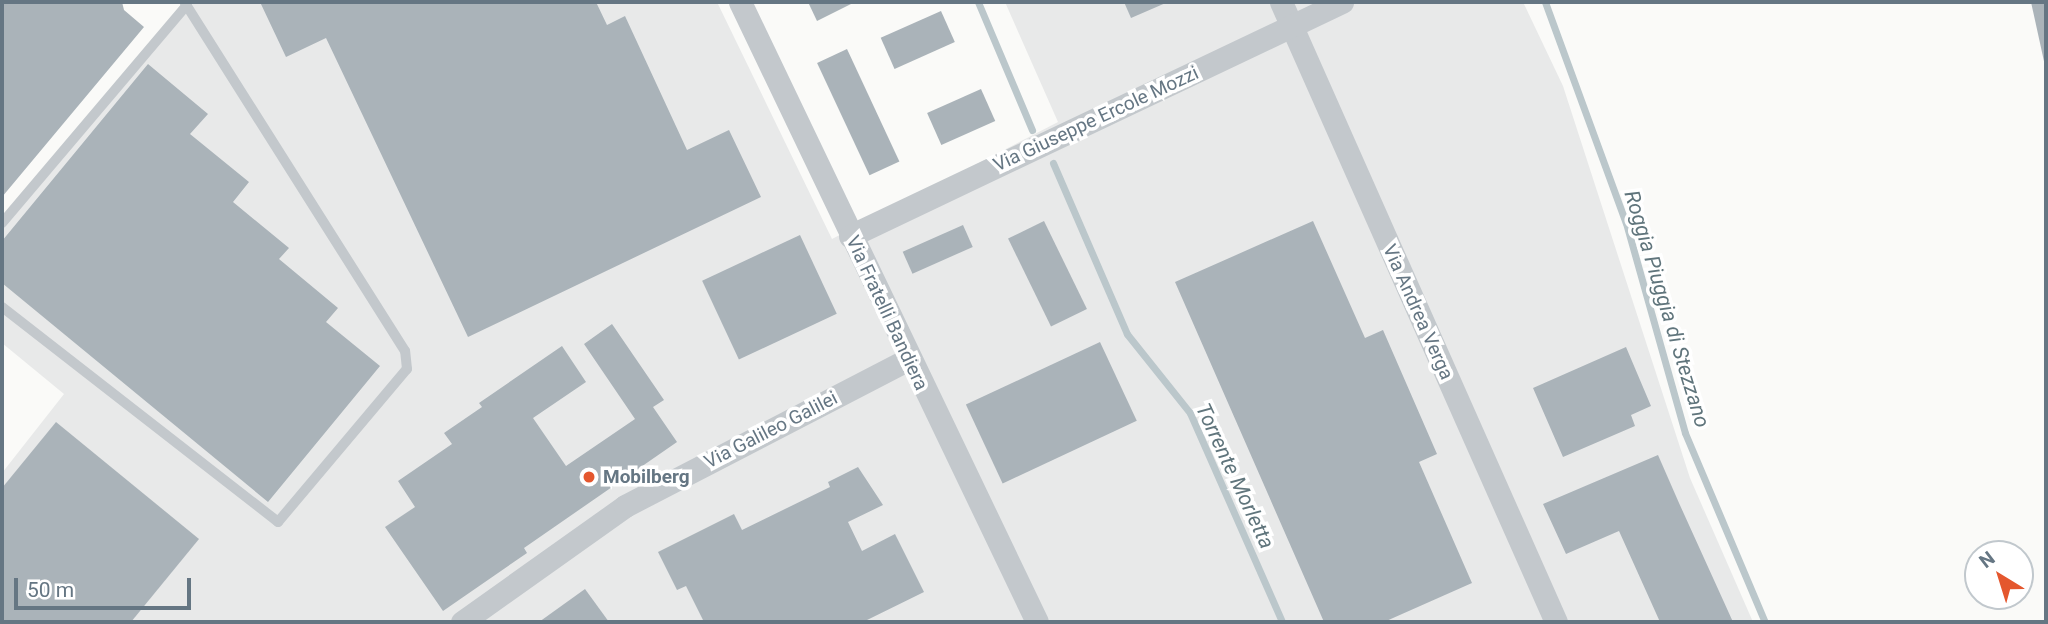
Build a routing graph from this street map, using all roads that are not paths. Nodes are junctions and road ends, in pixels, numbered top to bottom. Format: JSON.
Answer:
{"nodes":[{"id":1,"x":740,"y":2,"type":"edge"},
{"id":2,"x":1281,"y":2,"type":"edge"},
{"id":3,"x":1342,"y":2,"type":"edge"},
{"id":4,"x":186,"y":4,"type":"edge"},
{"id":5,"x":1291,"y":26,"type":"junction"},
{"id":6,"x":2,"y":223,"type":"edge"},
{"id":7,"x":850,"y":236,"type":"junction"},
{"id":8,"x":2,"y":307,"type":"edge"},
{"id":9,"x":909,"y":359,"type":"junction"},
{"id":10,"x":462,"y":622,"type":"edge"},
{"id":11,"x":1037,"y":622,"type":"edge"},
{"id":12,"x":1556,"y":622,"type":"edge"}],
"edges":[{"from":1,"to":7,"type":"street","name":"Via Fratelli Bandiera"},
{"from":2,"to":5,"type":"street","name":"Via Andrea Verga"},
{"from":3,"to":5,"type":"street","name":"Via Giuseppe Ercole Mozzi"},
{"from":4,"to":6,"type":"lane"},
{"from":4,"to":8,"type":"lane"},
{"from":5,"to":7,"type":"street","name":"Via Giuseppe Ercole Mozzi"},
{"from":5,"to":12,"type":"street","name":"Via Andrea Verga"},
{"from":7,"to":9,"type":"street","name":"Via Fratelli Bandiera"},
{"from":9,"to":10,"type":"street","name":"Via Galileo Galilei"},
{"from":9,"to":11,"type":"street","name":"Via Fratelli Bandiera"}]}
